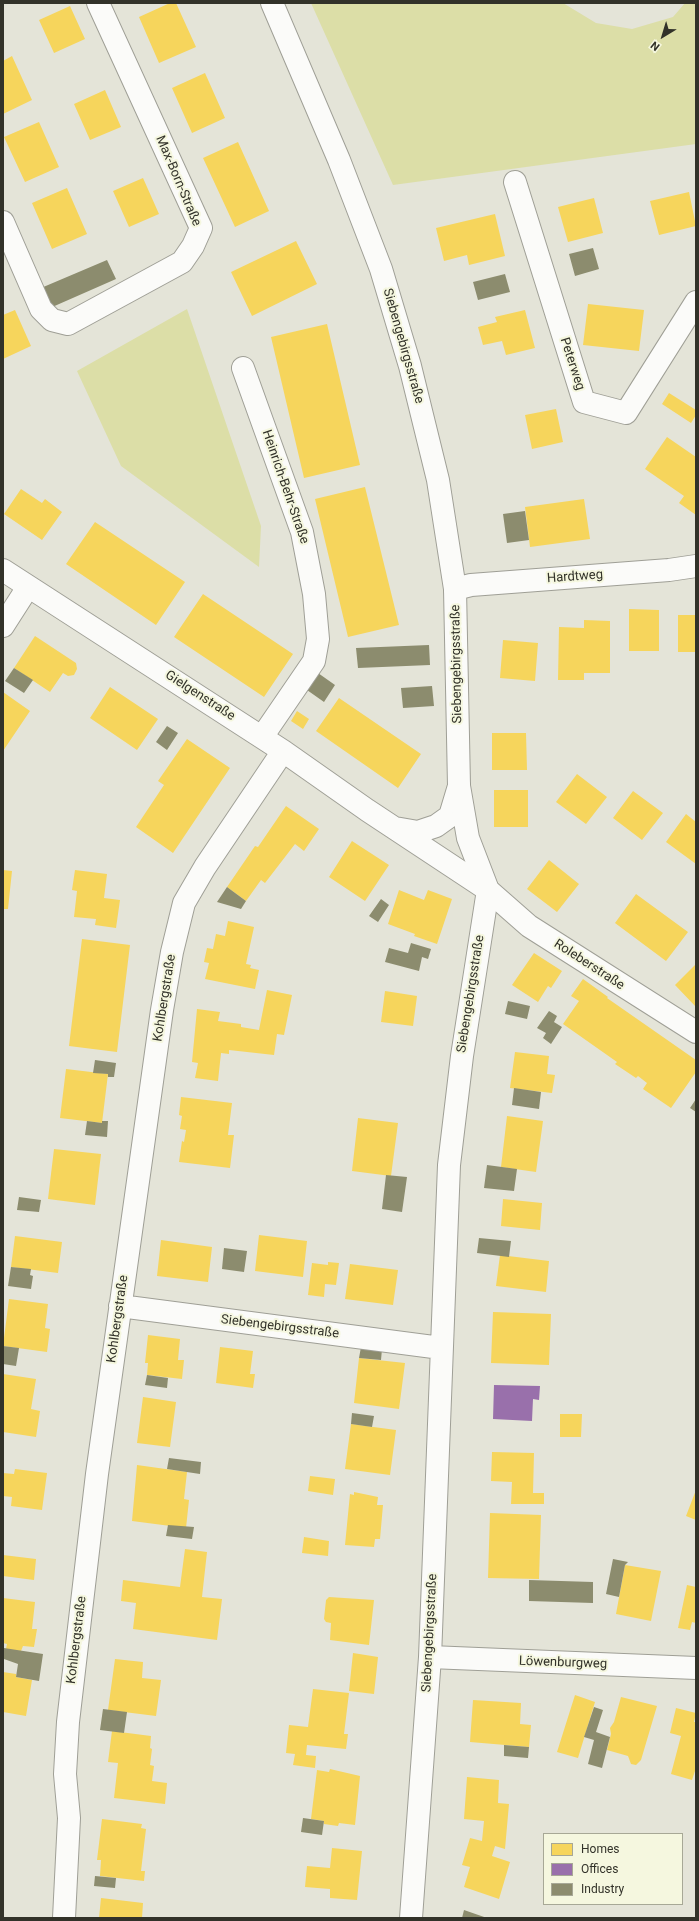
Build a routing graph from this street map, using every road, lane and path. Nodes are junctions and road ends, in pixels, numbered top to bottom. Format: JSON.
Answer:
{"nodes":[{"id":1,"x":98,"y":3,"type":"edge"},
{"id":2,"x":272,"y":3,"type":"edge"},
{"id":3,"x":515,"y":182,"type":"dead end"},
{"id":4,"x":3,"y":222,"type":"edge"},
{"id":5,"x":696,"y":302,"type":"edge"},
{"id":6,"x":243,"y":368,"type":"dead end"},
{"id":7,"x":696,"y":566,"type":"edge"},
{"id":8,"x":3,"y":570,"type":"edge"},
{"id":9,"x":28,"y":587,"type":"junction"},
{"id":10,"x":455,"y":589,"type":"junction"},
{"id":11,"x":3,"y":626,"type":"edge"},
{"id":12,"x":262,"y":738,"type":"junction"},
{"id":13,"x":283,"y":751,"type":"junction"},
{"id":14,"x":460,"y":786,"type":"junction"},
{"id":15,"x":393,"y":828,"type":"junction"},
{"id":16,"x":488,"y":890,"type":"junction"},
{"id":17,"x":696,"y":1032,"type":"edge"},
{"id":18,"x":120,"y":1306,"type":"junction"},
{"id":19,"x":441,"y":1348,"type":"junction"},
{"id":20,"x":430,"y":1657,"type":"junction"},
{"id":21,"x":696,"y":1668,"type":"edge"},
{"id":22,"x":64,"y":1918,"type":"edge"},
{"id":23,"x":411,"y":1918,"type":"edge"}],
"edges":[{"from":1,"to":4,"type":"street","name":"Max-Born-Straße"},
{"from":2,"to":10,"type":"street","name":"Siebengebirgsstraße"},
{"from":3,"to":5,"type":"street","name":"Peterweg"},
{"from":6,"to":12,"type":"street","name":"Heinrich-Behr-Straße"},
{"from":7,"to":10,"type":"street","name":"Hardtweg"},
{"from":8,"to":9,"type":"street","name":"Gielgenstraße"},
{"from":9,"to":11,"type":"street"},
{"from":9,"to":12,"type":"street","name":"Gielgenstraße"},
{"from":10,"to":14,"type":"street","name":"Siebengebirgsstraße"},
{"from":12,"to":13,"type":"street","name":"Gielgenstraße"},
{"from":13,"to":15,"type":"street","name":"Gielgenstraße"},
{"from":13,"to":18,"type":"street","name":"Kohlbergstraße"},
{"from":14,"to":15,"type":"street","name":"Gielgenstraße"},
{"from":14,"to":16,"type":"street","name":"Siebengebirgsstraße"},
{"from":15,"to":16,"type":"street","name":"Gielgenstraße"},
{"from":16,"to":17,"type":"street","name":"Roleberstraße"},
{"from":16,"to":19,"type":"street","name":"Siebengebirgsstraße"},
{"from":18,"to":19,"type":"street","name":"Siebengebirgsstraße"},
{"from":18,"to":22,"type":"street","name":"Kohlbergstraße"},
{"from":19,"to":20,"type":"street","name":"Siebengebirgsstraße"},
{"from":20,"to":21,"type":"street","name":"Löwenburgweg"},
{"from":20,"to":23,"type":"street","name":"Siebengebirgsstraße"}]}
